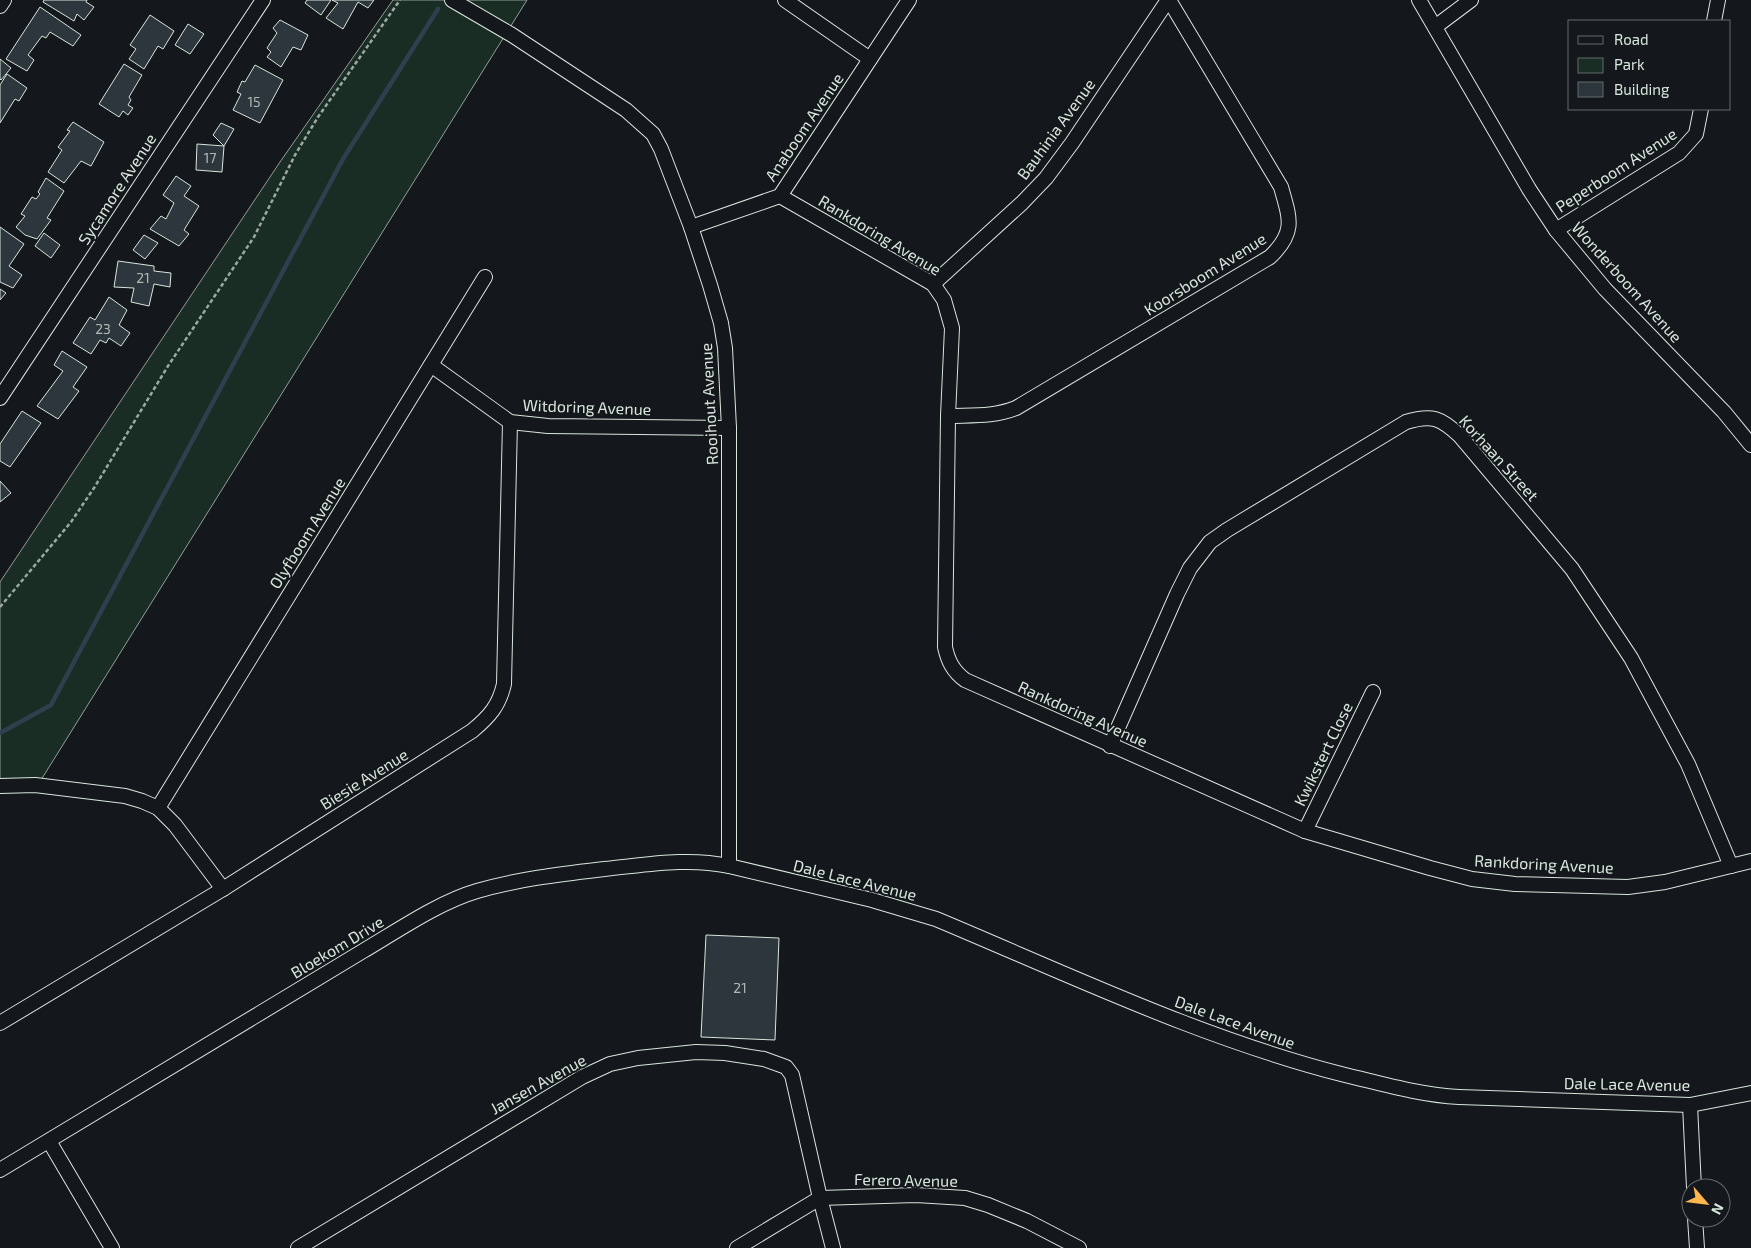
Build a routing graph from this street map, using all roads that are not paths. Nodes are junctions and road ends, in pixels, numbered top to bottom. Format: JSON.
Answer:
{"nodes":[{"id":1,"x":4,"y":0,"type":"edge"},
{"id":2,"x":263,"y":0,"type":"edge"},
{"id":3,"x":452,"y":0,"type":"edge"},
{"id":4,"x":785,"y":0,"type":"edge"},
{"id":5,"x":909,"y":0,"type":"edge"},
{"id":6,"x":1168,"y":0,"type":"edge"},
{"id":7,"x":1419,"y":0,"type":"edge"},
{"id":8,"x":1472,"y":0,"type":"edge"},
{"id":9,"x":1718,"y":0,"type":"edge"},
{"id":10,"x":0,"y":6,"type":"edge"},
{"id":11,"x":1714,"y":20,"type":"edge"},
{"id":12,"x":1435,"y":27,"type":"junction"},
{"id":13,"x":870,"y":59,"type":"junction"},
{"id":14,"x":1701,"y":110,"type":"edge"},
{"id":15,"x":780,"y":196,"type":"junction"},
{"id":16,"x":691,"y":227,"type":"junction"},
{"id":17,"x":1556,"y":230,"type":"junction"},
{"id":18,"x":485,"y":277,"type":"dead end"},
{"id":19,"x":934,"y":284,"type":"junction"},
{"id":20,"x":431,"y":365,"type":"junction"},
{"id":21,"x":0,"y":398,"type":"edge"},
{"id":22,"x":948,"y":416,"type":"junction"},
{"id":23,"x":510,"y":422,"type":"junction"},
{"id":24,"x":729,"y":428,"type":"junction"},
{"id":25,"x":1751,"y":445,"type":"edge"},
{"id":26,"x":1373,"y":692,"type":"dead end"},
{"id":27,"x":1110,"y":746,"type":"junction"},
{"id":28,"x":0,"y":786,"type":"edge"},
{"id":29,"x":158,"y":808,"type":"junction"},
{"id":30,"x":1305,"y":831,"type":"junction"},
{"id":31,"x":1751,"y":860,"type":"edge"},
{"id":32,"x":729,"y":866,"type":"junction"},
{"id":33,"x":1731,"y":866,"type":"junction"},
{"id":34,"x":224,"y":889,"type":"junction"},
{"id":35,"x":0,"y":1023,"type":"edge"},
{"id":36,"x":1751,"y":1093,"type":"edge"},
{"id":37,"x":1690,"y":1105,"type":"junction"},
{"id":38,"x":49,"y":1141,"type":"junction"},
{"id":39,"x":0,"y":1170,"type":"edge"},
{"id":40,"x":1694,"y":1178,"type":"edge"},
{"id":41,"x":820,"y":1198,"type":"junction"},
{"id":42,"x":1696,"y":1228,"type":"edge"},
{"id":43,"x":112,"y":1248,"type":"edge"},
{"id":44,"x":298,"y":1248,"type":"edge"},
{"id":45,"x":736,"y":1248,"type":"edge"},
{"id":46,"x":833,"y":1248,"type":"edge"},
{"id":47,"x":1079,"y":1248,"type":"edge"},
{"id":48,"x":1697,"y":1248,"type":"edge"}],
"edges":[{"from":1,"to":10,"type":"street"},
{"from":2,"to":21,"type":"street","name":"Sycamore Avenue"},
{"from":3,"to":16,"type":"street","name":"Rooihout Avenue"},
{"from":4,"to":13,"type":"street"},
{"from":5,"to":13,"type":"street","name":"Anaboom Avenue"},
{"from":6,"to":19,"type":"street","name":"Bauhinia Avenue"},
{"from":6,"to":22,"type":"street","name":"Koorsboom Avenue"},
{"from":7,"to":12,"type":"street","name":"Wonderboom Avenue"},
{"from":8,"to":12,"type":"street"},
{"from":9,"to":11,"type":"street"},
{"from":12,"to":17,"type":"street","name":"Wonderboom Avenue"},
{"from":13,"to":15,"type":"street","name":"Anaboom Avenue"},
{"from":14,"to":17,"type":"street","name":"Peperboom Avenue"},
{"from":15,"to":16,"type":"street","name":"Anaboom Avenue"},
{"from":15,"to":19,"type":"street","name":"Rankdoring Avenue"},
{"from":16,"to":24,"type":"street","name":"Rooihout Avenue"},
{"from":17,"to":25,"type":"street","name":"Wonderboom Avenue"},
{"from":18,"to":20,"type":"street","name":"Olyfboom Avenue"},
{"from":19,"to":22,"type":"street","name":"Rankdoring Avenue"},
{"from":20,"to":23,"type":"street","name":"Witdoring Avenue"},
{"from":20,"to":29,"type":"street","name":"Olyfboom Avenue"},
{"from":22,"to":27,"type":"street","name":"Rankdoring Avenue"},
{"from":23,"to":24,"type":"street","name":"Witdoring Avenue"},
{"from":23,"to":34,"type":"street","name":"Biesie Avenue"},
{"from":24,"to":32,"type":"street","name":"Rooihout Avenue"},
{"from":26,"to":30,"type":"street","name":"Kwikstert Close"},
{"from":27,"to":30,"type":"street","name":"Rankdoring Avenue"},
{"from":27,"to":33,"type":"street","name":"Korhaan Street"},
{"from":28,"to":29,"type":"street"},
{"from":29,"to":34,"type":"street"},
{"from":30,"to":33,"type":"street","name":"Rankdoring Avenue"},
{"from":31,"to":33,"type":"street","name":"Rankdoring Avenue"},
{"from":32,"to":37,"type":"street","name":"Dale Lace Avenue"},
{"from":32,"to":38,"type":"street","name":"Bloekom Drive"},
{"from":34,"to":35,"type":"street","name":"Biesie Avenue"},
{"from":36,"to":37,"type":"street","name":"Dale Lace Avenue"},
{"from":37,"to":40,"type":"street"},
{"from":38,"to":39,"type":"street","name":"Bloekom Drive"},
{"from":38,"to":43,"type":"street"},
{"from":41,"to":44,"type":"street","name":"Jansen Avenue"},
{"from":41,"to":45,"type":"street","name":"Ferero Avenue"},
{"from":41,"to":46,"type":"street","name":"Jansen Avenue"},
{"from":41,"to":47,"type":"street","name":"Ferero Avenue"},
{"from":42,"to":48,"type":"street"}]}
